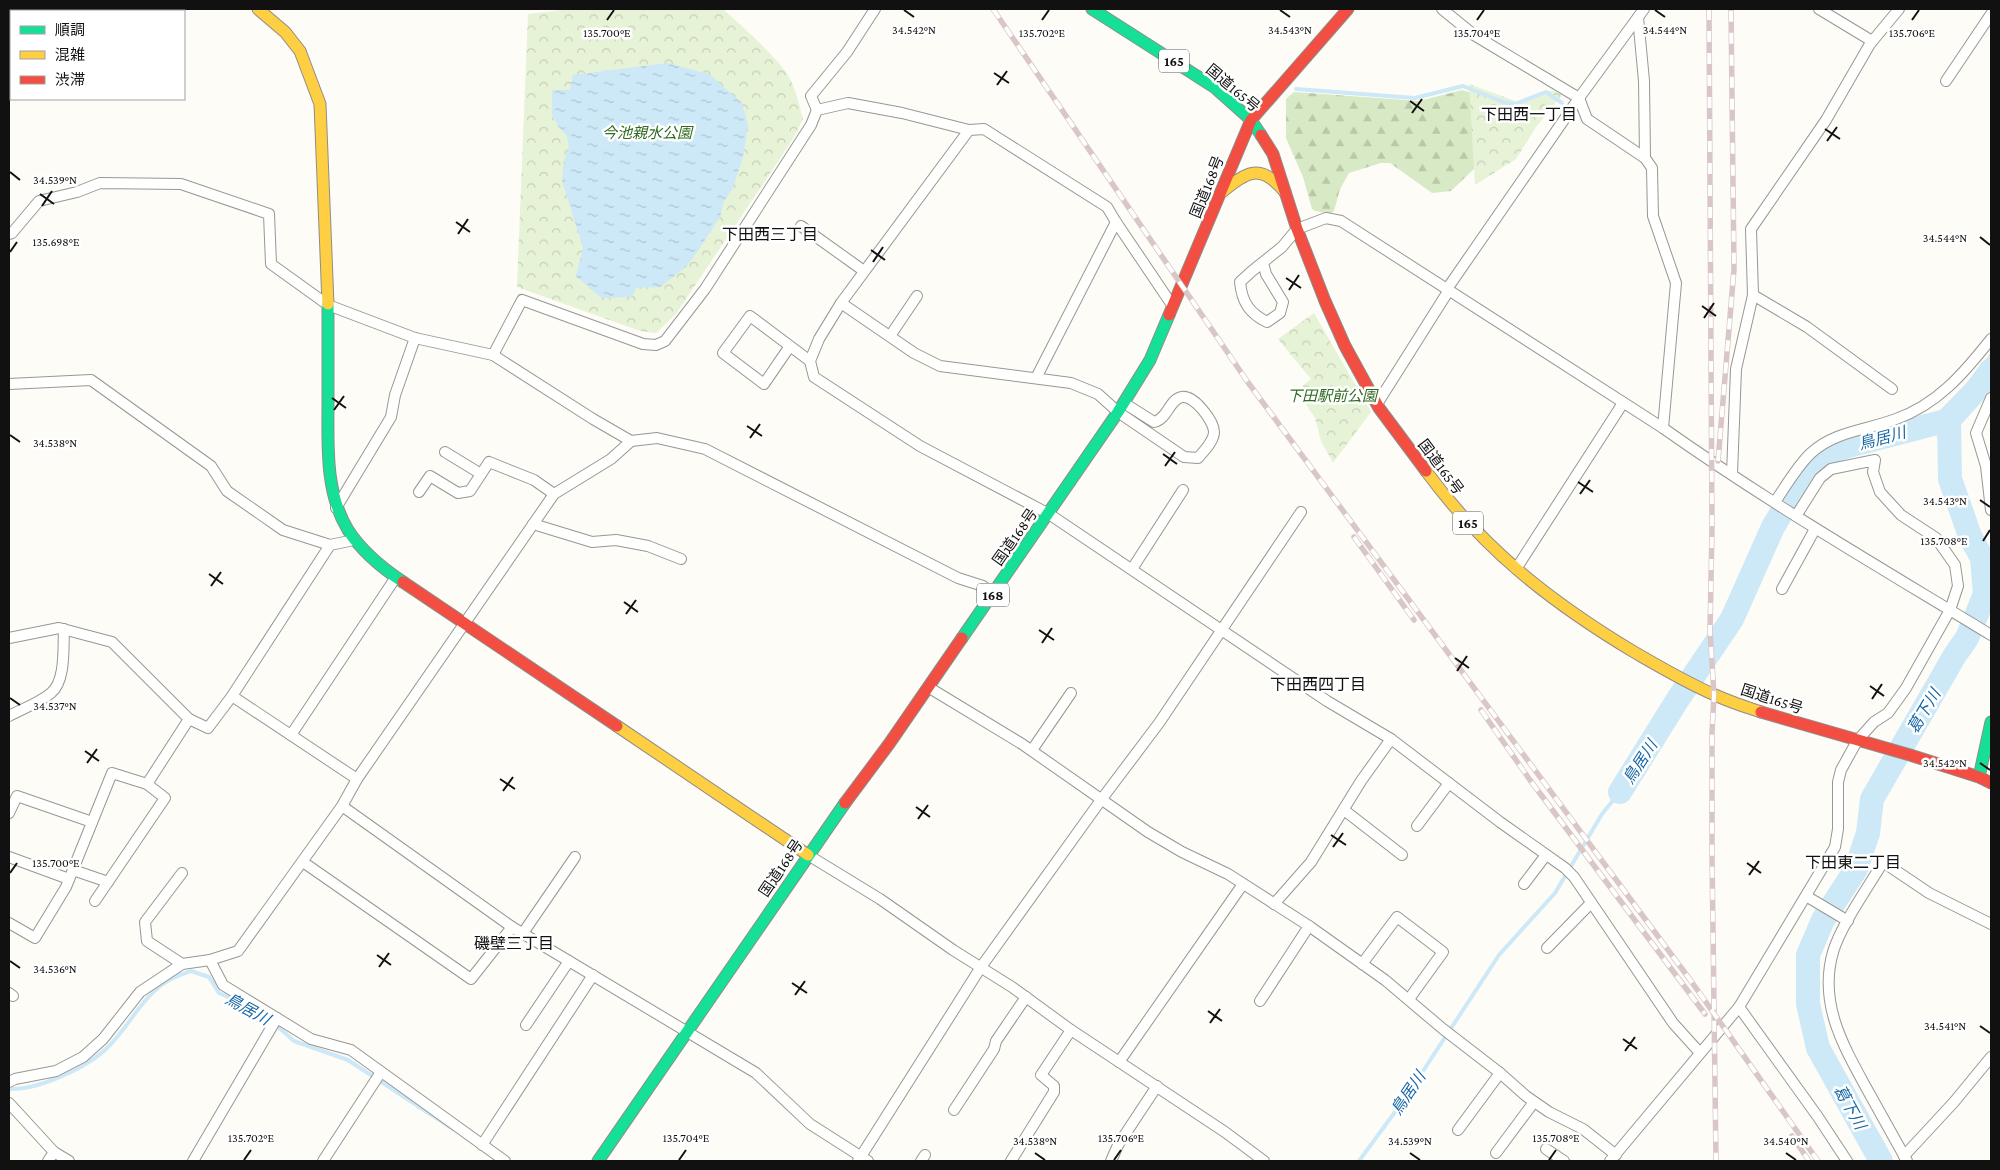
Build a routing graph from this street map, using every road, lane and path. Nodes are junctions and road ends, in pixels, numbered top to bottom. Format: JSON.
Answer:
{"nodes":[{"id":1,"x":258,"y":9,"type":"edge"},
{"id":2,"x":875,"y":9,"type":"edge"},
{"id":3,"x":1092,"y":9,"type":"edge"},
{"id":4,"x":1348,"y":9,"type":"edge"},
{"id":5,"x":1442,"y":9,"type":"edge"},
{"id":6,"x":1818,"y":9,"type":"edge"},
{"id":7,"x":1899,"y":9,"type":"edge"},
{"id":8,"x":1641,"y":13,"type":"edge"},
{"id":9,"x":1991,"y":14,"type":"edge"},
{"id":10,"x":1872,"y":41,"type":"junction"},
{"id":11,"x":1946,"y":82,"type":"dead end"},
{"id":12,"x":1579,"y":98,"type":"junction"},
{"id":13,"x":817,"y":110,"type":"junction"},
{"id":14,"x":1251,"y":120,"type":"junction"},
{"id":15,"x":970,"y":130,"type":"junction"},
{"id":16,"x":1645,"y":158,"type":"junction"},
{"id":17,"x":1222,"y":192,"type":"junction"},
{"id":18,"x":1285,"y":192,"type":"junction"},
{"id":19,"x":1116,"y":222,"type":"junction"},
{"id":20,"x":800,"y":226,"type":"dead end"},
{"id":21,"x":1297,"y":228,"type":"junction"},
{"id":22,"x":9,"y":234,"type":"edge"},
{"id":23,"x":1263,"y":263,"type":"junction"},
{"id":24,"x":864,"y":271,"type":"junction"},
{"id":25,"x":1448,"y":290,"type":"junction"},
{"id":26,"x":1753,"y":295,"type":"junction"},
{"id":27,"x":917,"y":296,"type":"dead end"},
{"id":28,"x":841,"y":303,"type":"junction"},
{"id":29,"x":328,"y":305,"type":"junction"},
{"id":30,"x":1172,"y":305,"type":"junction"},
{"id":31,"x":890,"y":336,"type":"junction"},
{"id":32,"x":416,"y":338,"type":"junction"},
{"id":33,"x":1991,"y":339,"type":"edge"},
{"id":34,"x":790,"y":346,"type":"junction"},
{"id":35,"x":493,"y":355,"type":"junction"},
{"id":36,"x":810,"y":361,"type":"junction"},
{"id":37,"x":1036,"y":378,"type":"junction"},
{"id":38,"x":9,"y":384,"type":"edge"},
{"id":39,"x":1892,"y":389,"type":"dead end"},
{"id":40,"x":1991,"y":398,"type":"edge"},
{"id":41,"x":1623,"y":403,"type":"junction"},
{"id":42,"x":1377,"y":404,"type":"junction"},
{"id":43,"x":1121,"y":408,"type":"junction"},
{"id":44,"x":1663,"y":428,"type":"junction"},
{"id":45,"x":631,"y":441,"type":"junction"},
{"id":46,"x":445,"y":452,"type":"dead end"},
{"id":47,"x":481,"y":474,"type":"junction"},
{"id":48,"x":1732,"y":474,"type":"junction"},
{"id":49,"x":1183,"y":490,"type":"dead end"},
{"id":50,"x":419,"y":492,"type":"dead end"},
{"id":51,"x":554,"y":494,"type":"junction"},
{"id":52,"x":1775,"y":502,"type":"junction"},
{"id":53,"x":336,"y":508,"type":"junction"},
{"id":54,"x":1991,"y":510,"type":"edge"},
{"id":55,"x":1301,"y":512,"type":"dead end"},
{"id":56,"x":1049,"y":514,"type":"junction"},
{"id":57,"x":1796,"y":516,"type":"junction"},
{"id":58,"x":533,"y":524,"type":"junction"},
{"id":59,"x":1815,"y":529,"type":"junction"},
{"id":60,"x":354,"y":540,"type":"junction"},
{"id":61,"x":330,"y":545,"type":"junction"},
{"id":62,"x":681,"y":559,"type":"dead end"},
{"id":63,"x":1132,"y":569,"type":"junction"},
{"id":64,"x":1516,"y":570,"type":"junction"},
{"id":65,"x":396,"y":577,"type":"junction"},
{"id":66,"x":1782,"y":589,"type":"dead end"},
{"id":67,"x":993,"y":595,"type":"junction"},
{"id":68,"x":1950,"y":610,"type":"junction"},
{"id":69,"x":465,"y":623,"type":"junction"},
{"id":70,"x":64,"y":629,"type":"junction"},
{"id":71,"x":1221,"y":630,"type":"junction"},
{"id":72,"x":1991,"y":635,"type":"edge"},
{"id":73,"x":9,"y":638,"type":"edge"},
{"id":74,"x":928,"y":687,"type":"junction"},
{"id":75,"x":1071,"y":693,"type":"dead end"},
{"id":76,"x":232,"y":696,"type":"junction"},
{"id":77,"x":9,"y":716,"type":"edge"},
{"id":78,"x":189,"y":719,"type":"junction"},
{"id":79,"x":1991,"y":722,"type":"edge"},
{"id":80,"x":291,"y":735,"type":"junction"},
{"id":81,"x":1391,"y":739,"type":"junction"},
{"id":82,"x":1862,"y":742,"type":"junction"},
{"id":83,"x":1032,"y":750,"type":"junction"},
{"id":84,"x":1979,"y":778,"type":"junction"},
{"id":85,"x":357,"y":779,"type":"junction"},
{"id":86,"x":1449,"y":783,"type":"junction"},
{"id":87,"x":146,"y":784,"type":"junction"},
{"id":88,"x":1991,"y":784,"type":"edge"},
{"id":89,"x":1101,"y":800,"type":"junction"},
{"id":90,"x":342,"y":806,"type":"junction"},
{"id":91,"x":1344,"y":810,"type":"junction"},
{"id":92,"x":9,"y":813,"type":"edge"},
{"id":93,"x":92,"y":822,"type":"junction"},
{"id":94,"x":1416,"y":826,"type":"dead end"},
{"id":95,"x":808,"y":855,"type":"junction"},
{"id":96,"x":1402,"y":855,"type":"dead end"},
{"id":97,"x":1546,"y":855,"type":"junction"},
{"id":98,"x":9,"y":857,"type":"edge"},
{"id":99,"x":576,"y":857,"type":"dead end"},
{"id":100,"x":303,"y":862,"type":"junction"},
{"id":101,"x":182,"y":873,"type":"dead end"},
{"id":102,"x":71,"y":874,"type":"junction"},
{"id":103,"x":108,"y":882,"type":"junction"},
{"id":104,"x":1243,"y":884,"type":"junction"},
{"id":105,"x":1524,"y":884,"type":"dead end"},
{"id":106,"x":1806,"y":896,"type":"junction"},
{"id":107,"x":95,"y":901,"type":"dead end"},
{"id":108,"x":1591,"y":903,"type":"junction"},
{"id":109,"x":1274,"y":904,"type":"junction"},
{"id":110,"x":1848,"y":921,"type":"junction"},
{"id":111,"x":9,"y":923,"type":"edge"},
{"id":112,"x":1991,"y":924,"type":"edge"},
{"id":113,"x":1309,"y":926,"type":"junction"},
{"id":114,"x":512,"y":927,"type":"junction"},
{"id":115,"x":522,"y":933,"type":"junction"},
{"id":116,"x":1547,"y":948,"type":"dead end"},
{"id":117,"x":210,"y":960,"type":"junction"},
{"id":118,"x":569,"y":961,"type":"junction"},
{"id":119,"x":182,"y":964,"type":"junction"},
{"id":120,"x":1362,"y":964,"type":"junction"},
{"id":121,"x":981,"y":968,"type":"junction"},
{"id":122,"x":593,"y":975,"type":"junction"},
{"id":123,"x":1026,"y":997,"type":"junction"},
{"id":124,"x":1409,"y":999,"type":"junction"},
{"id":125,"x":1260,"y":1001,"type":"dead end"},
{"id":126,"x":1739,"y":1007,"type":"junction"},
{"id":127,"x":277,"y":1018,"type":"junction"},
{"id":128,"x":526,"y":1025,"type":"dead end"},
{"id":129,"x":1071,"y":1030,"type":"junction"},
{"id":130,"x":687,"y":1031,"type":"junction"},
{"id":131,"x":1700,"y":1053,"type":"junction"},
{"id":132,"x":1991,"y":1057,"type":"edge"},
{"id":133,"x":1120,"y":1062,"type":"junction"},
{"id":134,"x":381,"y":1072,"type":"junction"},
{"id":135,"x":1500,"y":1073,"type":"junction"},
{"id":136,"x":9,"y":1082,"type":"edge"},
{"id":137,"x":1157,"y":1086,"type":"junction"},
{"id":138,"x":1534,"y":1102,"type":"junction"},
{"id":139,"x":9,"y":1103,"type":"edge"},
{"id":140,"x":954,"y":1110,"type":"dead end"},
{"id":141,"x":1458,"y":1130,"type":"dead end"},
{"id":142,"x":482,"y":1144,"type":"junction"},
{"id":143,"x":1546,"y":1149,"type":"dead end"},
{"id":144,"x":54,"y":1152,"type":"junction"},
{"id":145,"x":1496,"y":1153,"type":"dead end"},
{"id":146,"x":1613,"y":1158,"type":"edge"},
{"id":147,"x":1905,"y":1159,"type":"edge"},
{"id":148,"x":862,"y":1160,"type":"edge"},
{"id":149,"x":1113,"y":1160,"type":"edge"},
{"id":150,"x":48,"y":1161,"type":"edge"},
{"id":151,"x":69,"y":1161,"type":"edge"},
{"id":152,"x":193,"y":1161,"type":"edge"},
{"id":153,"x":323,"y":1161,"type":"edge"},
{"id":154,"x":505,"y":1161,"type":"edge"},
{"id":155,"x":598,"y":1161,"type":"edge"},
{"id":156,"x":1011,"y":1161,"type":"edge"},
{"id":157,"x":1264,"y":1161,"type":"edge"},
{"id":158,"x":1564,"y":1161,"type":"edge"},
{"id":159,"x":1847,"y":1161,"type":"edge"}],
"edges":[{"from":1,"to":29,"type":"main road"},
{"from":2,"to":13,"type":"street"},
{"from":3,"to":14,"type":"main road","name":"国道165号","number":"165"},
{"from":4,"to":14,"type":"main road","name":"国道168号","number":"168"},
{"from":5,"to":12,"type":"street"},
{"from":6,"to":10,"type":"street"},
{"from":7,"to":10,"type":"street"},
{"from":8,"to":12,"type":"street"},
{"from":8,"to":16,"type":"street"},
{"from":9,"to":11,"type":"street"},
{"from":10,"to":26,"type":"street"},
{"from":12,"to":16,"type":"street"},
{"from":12,"to":25,"type":"street"},
{"from":13,"to":15,"type":"street"},
{"from":13,"to":35,"type":"street"},
{"from":14,"to":17,"type":"main road","name":"国道168号","number":"168"},
{"from":14,"to":18,"type":"main road","name":"国道165号","number":"165"},
{"from":15,"to":19,"type":"street"},
{"from":15,"to":24,"type":"street"},
{"from":16,"to":44,"type":"street"},
{"from":17,"to":18,"type":"main road"},
{"from":17,"to":30,"type":"main road","name":"国道168号","number":"168"},
{"from":18,"to":21,"type":"main road","name":"国道165号","number":"165"},
{"from":19,"to":30,"type":"street"},
{"from":19,"to":37,"type":"street"},
{"from":20,"to":24,"type":"street"},
{"from":21,"to":23,"type":"street"},
{"from":21,"to":25,"type":"street"},
{"from":21,"to":42,"type":"main road","name":"国道165号","number":"165"},
{"from":22,"to":29,"type":"street"},
{"from":23,"to":23,"type":"street"},
{"from":24,"to":28,"type":"street"},
{"from":25,"to":41,"type":"street"},
{"from":25,"to":42,"type":"street"},
{"from":26,"to":39,"type":"street"},
{"from":26,"to":48,"type":"street"},
{"from":27,"to":31,"type":"street"},
{"from":28,"to":31,"type":"street"},
{"from":28,"to":36,"type":"street"},
{"from":29,"to":32,"type":"street"},
{"from":29,"to":53,"type":"main road"},
{"from":30,"to":43,"type":"main road","name":"国道168号","number":"168"},
{"from":31,"to":37,"type":"street"},
{"from":32,"to":35,"type":"street"},
{"from":32,"to":53,"type":"street"},
{"from":33,"to":52,"type":"street"},
{"from":34,"to":34,"type":"street"},
{"from":34,"to":36,"type":"street"},
{"from":35,"to":45,"type":"street"},
{"from":36,"to":56,"type":"street"},
{"from":37,"to":43,"type":"street"},
{"from":38,"to":61,"type":"street"},
{"from":40,"to":54,"type":"street"},
{"from":41,"to":44,"type":"street"},
{"from":41,"to":64,"type":"street"},
{"from":42,"to":64,"type":"main road","name":"国道165号","number":"165"},
{"from":43,"to":43,"type":"street"},
{"from":43,"to":56,"type":"main road","name":"国道168号","number":"168"},
{"from":44,"to":48,"type":"street"},
{"from":45,"to":51,"type":"street"},
{"from":45,"to":67,"type":"street"},
{"from":46,"to":47,"type":"street"},
{"from":47,"to":50,"type":"street"},
{"from":47,"to":51,"type":"street"},
{"from":48,"to":52,"type":"street"},
{"from":49,"to":63,"type":"street"},
{"from":51,"to":58,"type":"street"},
{"from":52,"to":57,"type":"street"},
{"from":53,"to":60,"type":"main road"},
{"from":55,"to":71,"type":"street"},
{"from":56,"to":63,"type":"street"},
{"from":56,"to":67,"type":"main road","name":"国道168号","number":"168"},
{"from":57,"to":59,"type":"street"},
{"from":57,"to":68,"type":"street"},
{"from":58,"to":62,"type":"street"},
{"from":58,"to":69,"type":"street"},
{"from":59,"to":66,"type":"street"},
{"from":59,"to":68,"type":"street"},
{"from":60,"to":61,"type":"street"},
{"from":60,"to":65,"type":"main road"},
{"from":61,"to":76,"type":"street"},
{"from":63,"to":71,"type":"street"},
{"from":64,"to":82,"type":"main road","name":"国道165号","number":"165"},
{"from":65,"to":69,"type":"main road"},
{"from":65,"to":80,"type":"street"},
{"from":67,"to":74,"type":"main road","name":"国道168号","number":"168"},
{"from":68,"to":72,"type":"street"},
{"from":68,"to":82,"type":"street"},
{"from":69,"to":85,"type":"street"},
{"from":69,"to":95,"type":"main road"},
{"from":70,"to":73,"type":"street"},
{"from":70,"to":77,"type":"street"},
{"from":70,"to":78,"type":"street"},
{"from":71,"to":81,"type":"street"},
{"from":71,"to":89,"type":"street"},
{"from":74,"to":83,"type":"street"},
{"from":74,"to":95,"type":"main road","name":"国道168号","number":"168"},
{"from":75,"to":83,"type":"street"},
{"from":76,"to":78,"type":"street"},
{"from":76,"to":80,"type":"street"},
{"from":78,"to":87,"type":"street"},
{"from":79,"to":84,"type":"main road"},
{"from":80,"to":85,"type":"street"},
{"from":81,"to":86,"type":"street"},
{"from":81,"to":91,"type":"street"},
{"from":82,"to":84,"type":"main road","name":"国道165号","number":"165"},
{"from":82,"to":106,"type":"street"},
{"from":83,"to":89,"type":"street"},
{"from":84,"to":88,"type":"main road","name":"国道165号","number":"165"},
{"from":85,"to":90,"type":"street"},
{"from":86,"to":94,"type":"street"},
{"from":86,"to":97,"type":"street"},
{"from":87,"to":93,"type":"street"},
{"from":87,"to":103,"type":"street"},
{"from":89,"to":104,"type":"street"},
{"from":89,"to":121,"type":"street"},
{"from":90,"to":100,"type":"street"},
{"from":90,"to":114,"type":"street"},
{"from":91,"to":96,"type":"street"},
{"from":91,"to":109,"type":"street"},
{"from":92,"to":93,"type":"street"},
{"from":93,"to":102,"type":"street"},
{"from":95,"to":121,"type":"street"},
{"from":95,"to":130,"type":"main road","name":"国道168号","number":"168"},
{"from":97,"to":105,"type":"street"},
{"from":97,"to":108,"type":"street"},
{"from":98,"to":102,"type":"street"},
{"from":99,"to":115,"type":"street"},
{"from":100,"to":114,"type":"street"},
{"from":100,"to":117,"type":"street"},
{"from":101,"to":119,"type":"street"},
{"from":102,"to":103,"type":"street"},
{"from":102,"to":111,"type":"street"},
{"from":103,"to":107,"type":"street"},
{"from":104,"to":109,"type":"street"},
{"from":104,"to":133,"type":"street"},
{"from":106,"to":110,"type":"street"},
{"from":106,"to":126,"type":"street"},
{"from":108,"to":116,"type":"street"},
{"from":108,"to":131,"type":"street"},
{"from":109,"to":113,"type":"street"},
{"from":110,"to":112,"type":"street"},
{"from":110,"to":147,"type":"street"},
{"from":113,"to":120,"type":"street"},
{"from":113,"to":125,"type":"street"},
{"from":114,"to":115,"type":"street"},
{"from":115,"to":118,"type":"street"},
{"from":117,"to":119,"type":"street"},
{"from":117,"to":127,"type":"street"},
{"from":118,"to":122,"type":"street"},
{"from":118,"to":128,"type":"street"},
{"from":119,"to":136,"type":"street"},
{"from":120,"to":124,"type":"street"},
{"from":120,"to":124,"type":"street"},
{"from":121,"to":123,"type":"street"},
{"from":121,"to":148,"type":"street"},
{"from":122,"to":130,"type":"street"},
{"from":122,"to":142,"type":"street"},
{"from":123,"to":129,"type":"street"},
{"from":123,"to":140,"type":"street"},
{"from":124,"to":135,"type":"street"},
{"from":126,"to":131,"type":"street"},
{"from":126,"to":159,"type":"street"},
{"from":127,"to":134,"type":"street"},
{"from":127,"to":152,"type":"street"},
{"from":129,"to":133,"type":"street"},
{"from":129,"to":156,"type":"street"},
{"from":130,"to":148,"type":"street"},
{"from":130,"to":155,"type":"main road","name":"国道168号","number":"168"},
{"from":131,"to":146,"type":"street"},
{"from":132,"to":147,"type":"street"},
{"from":133,"to":137,"type":"street"},
{"from":134,"to":142,"type":"street"},
{"from":134,"to":153,"type":"street"},
{"from":135,"to":138,"type":"street"},
{"from":135,"to":141,"type":"street"},
{"from":137,"to":149,"type":"street"},
{"from":137,"to":157,"type":"street"},
{"from":138,"to":145,"type":"street"},
{"from":138,"to":146,"type":"street"},
{"from":139,"to":144,"type":"street"},
{"from":142,"to":154,"type":"street"},
{"from":143,"to":158,"type":"street"},
{"from":144,"to":150,"type":"street"},
{"from":144,"to":151,"type":"street"}]}
